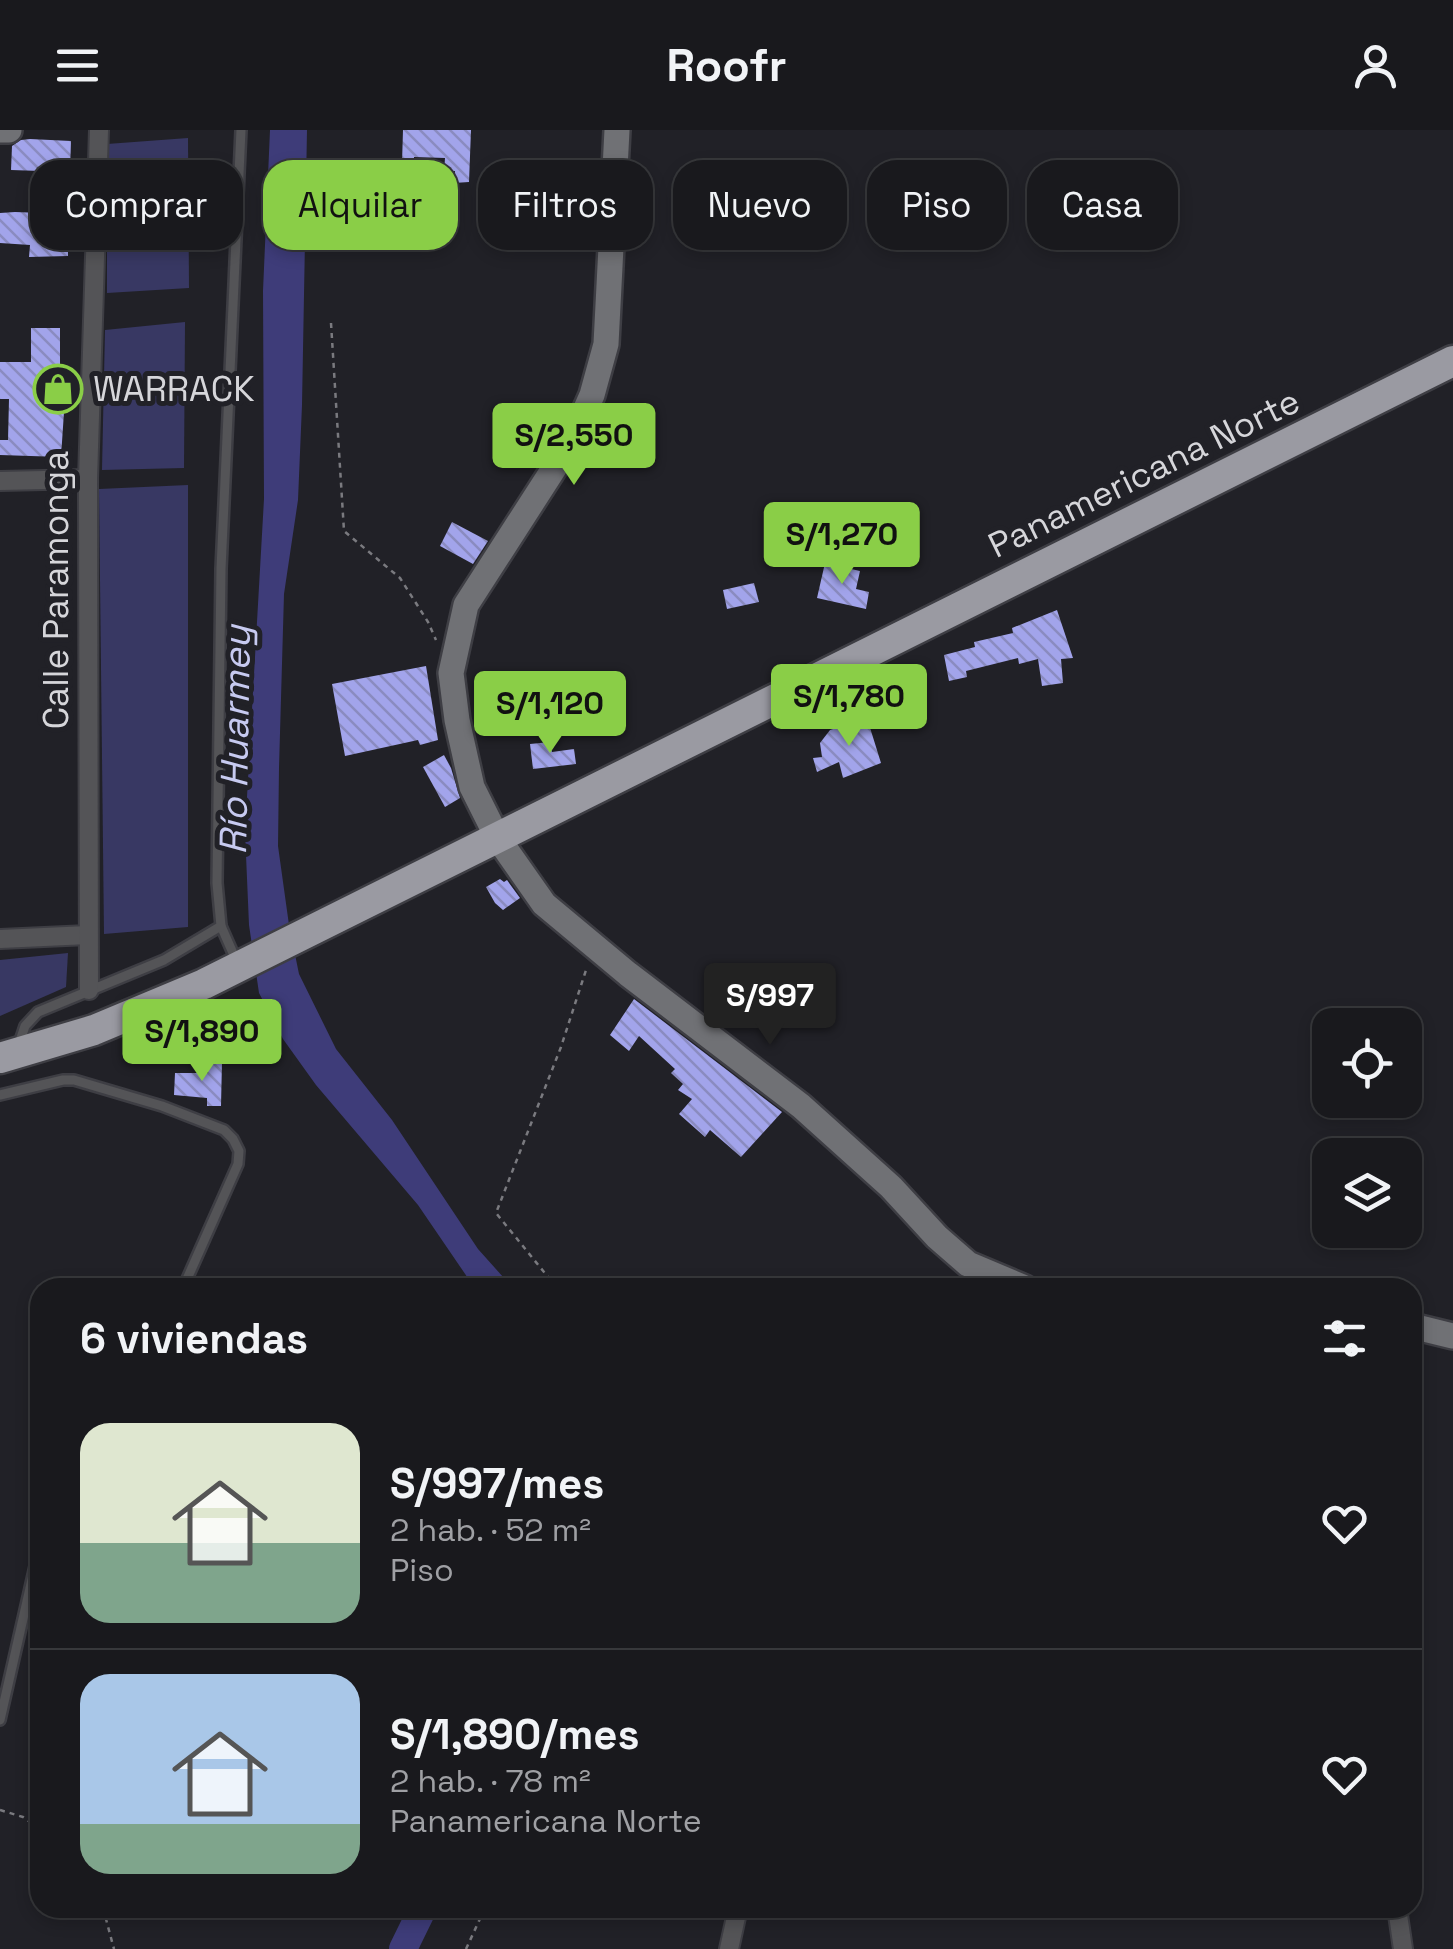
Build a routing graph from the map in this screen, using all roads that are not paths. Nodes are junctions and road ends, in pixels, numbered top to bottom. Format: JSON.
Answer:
{"nodes":[{"id":1,"x":0,"y":130,"type":"edge"},
{"id":2,"x":9,"y":130,"type":"edge"},
{"id":3,"x":99,"y":130,"type":"edge"},
{"id":4,"x":241,"y":130,"type":"edge"},
{"id":5,"x":617,"y":130,"type":"edge"},
{"id":6,"x":1453,"y":361,"type":"edge"},
{"id":7,"x":88,"y":479,"type":"junction"},
{"id":8,"x":0,"y":482,"type":"edge"},
{"id":9,"x":497,"y":837,"type":"junction"},
{"id":10,"x":221,"y":926,"type":"junction"},
{"id":11,"x":88,"y":935,"type":"junction"},
{"id":12,"x":0,"y":939,"type":"edge"},
{"id":13,"x":238,"y":967,"type":"junction"},
{"id":14,"x":89,"y":990,"type":"junction"},
{"id":15,"x":8,"y":1056,"type":"edge"},
{"id":16,"x":0,"y":1095,"type":"edge"},
{"id":17,"x":187,"y":1278,"type":"edge"},
{"id":18,"x":999,"y":1278,"type":"edge"},
{"id":19,"x":1422,"y":1328,"type":"edge"},
{"id":20,"x":1453,"y":1336,"type":"edge"},
{"id":21,"x":30,"y":1588,"type":"edge"},
{"id":22,"x":0,"y":1720,"type":"edge"},
{"id":23,"x":736,"y":1918,"type":"edge"},
{"id":24,"x":1398,"y":1918,"type":"edge"},
{"id":25,"x":729,"y":1949,"type":"edge"},
{"id":26,"x":1403,"y":1949,"type":"edge"}],
"edges":[{"from":1,"to":2,"type":"street"},
{"from":3,"to":7,"type":"street","name":"Calle Paramonga"},
{"from":4,"to":10,"type":"lane"},
{"from":5,"to":9,"type":"street"},
{"from":6,"to":9,"type":"highway","name":"Panamericana Norte"},
{"from":7,"to":8,"type":"street"},
{"from":7,"to":11,"type":"street","name":"Calle Paramonga"},
{"from":9,"to":13,"type":"highway","name":"Panamericana Norte"},
{"from":9,"to":18,"type":"street"},
{"from":10,"to":13,"type":"lane"},
{"from":10,"to":14,"type":"lane"},
{"from":11,"to":12,"type":"street"},
{"from":11,"to":14,"type":"street","name":"Calle Paramonga"},
{"from":13,"to":15,"type":"highway","name":"Panamericana Norte"},
{"from":14,"to":15,"type":"lane"},
{"from":16,"to":17,"type":"lane"},
{"from":19,"to":20,"type":"street"},
{"from":21,"to":22,"type":"lane"},
{"from":23,"to":25,"type":"street"},
{"from":24,"to":26,"type":"street"}]}
